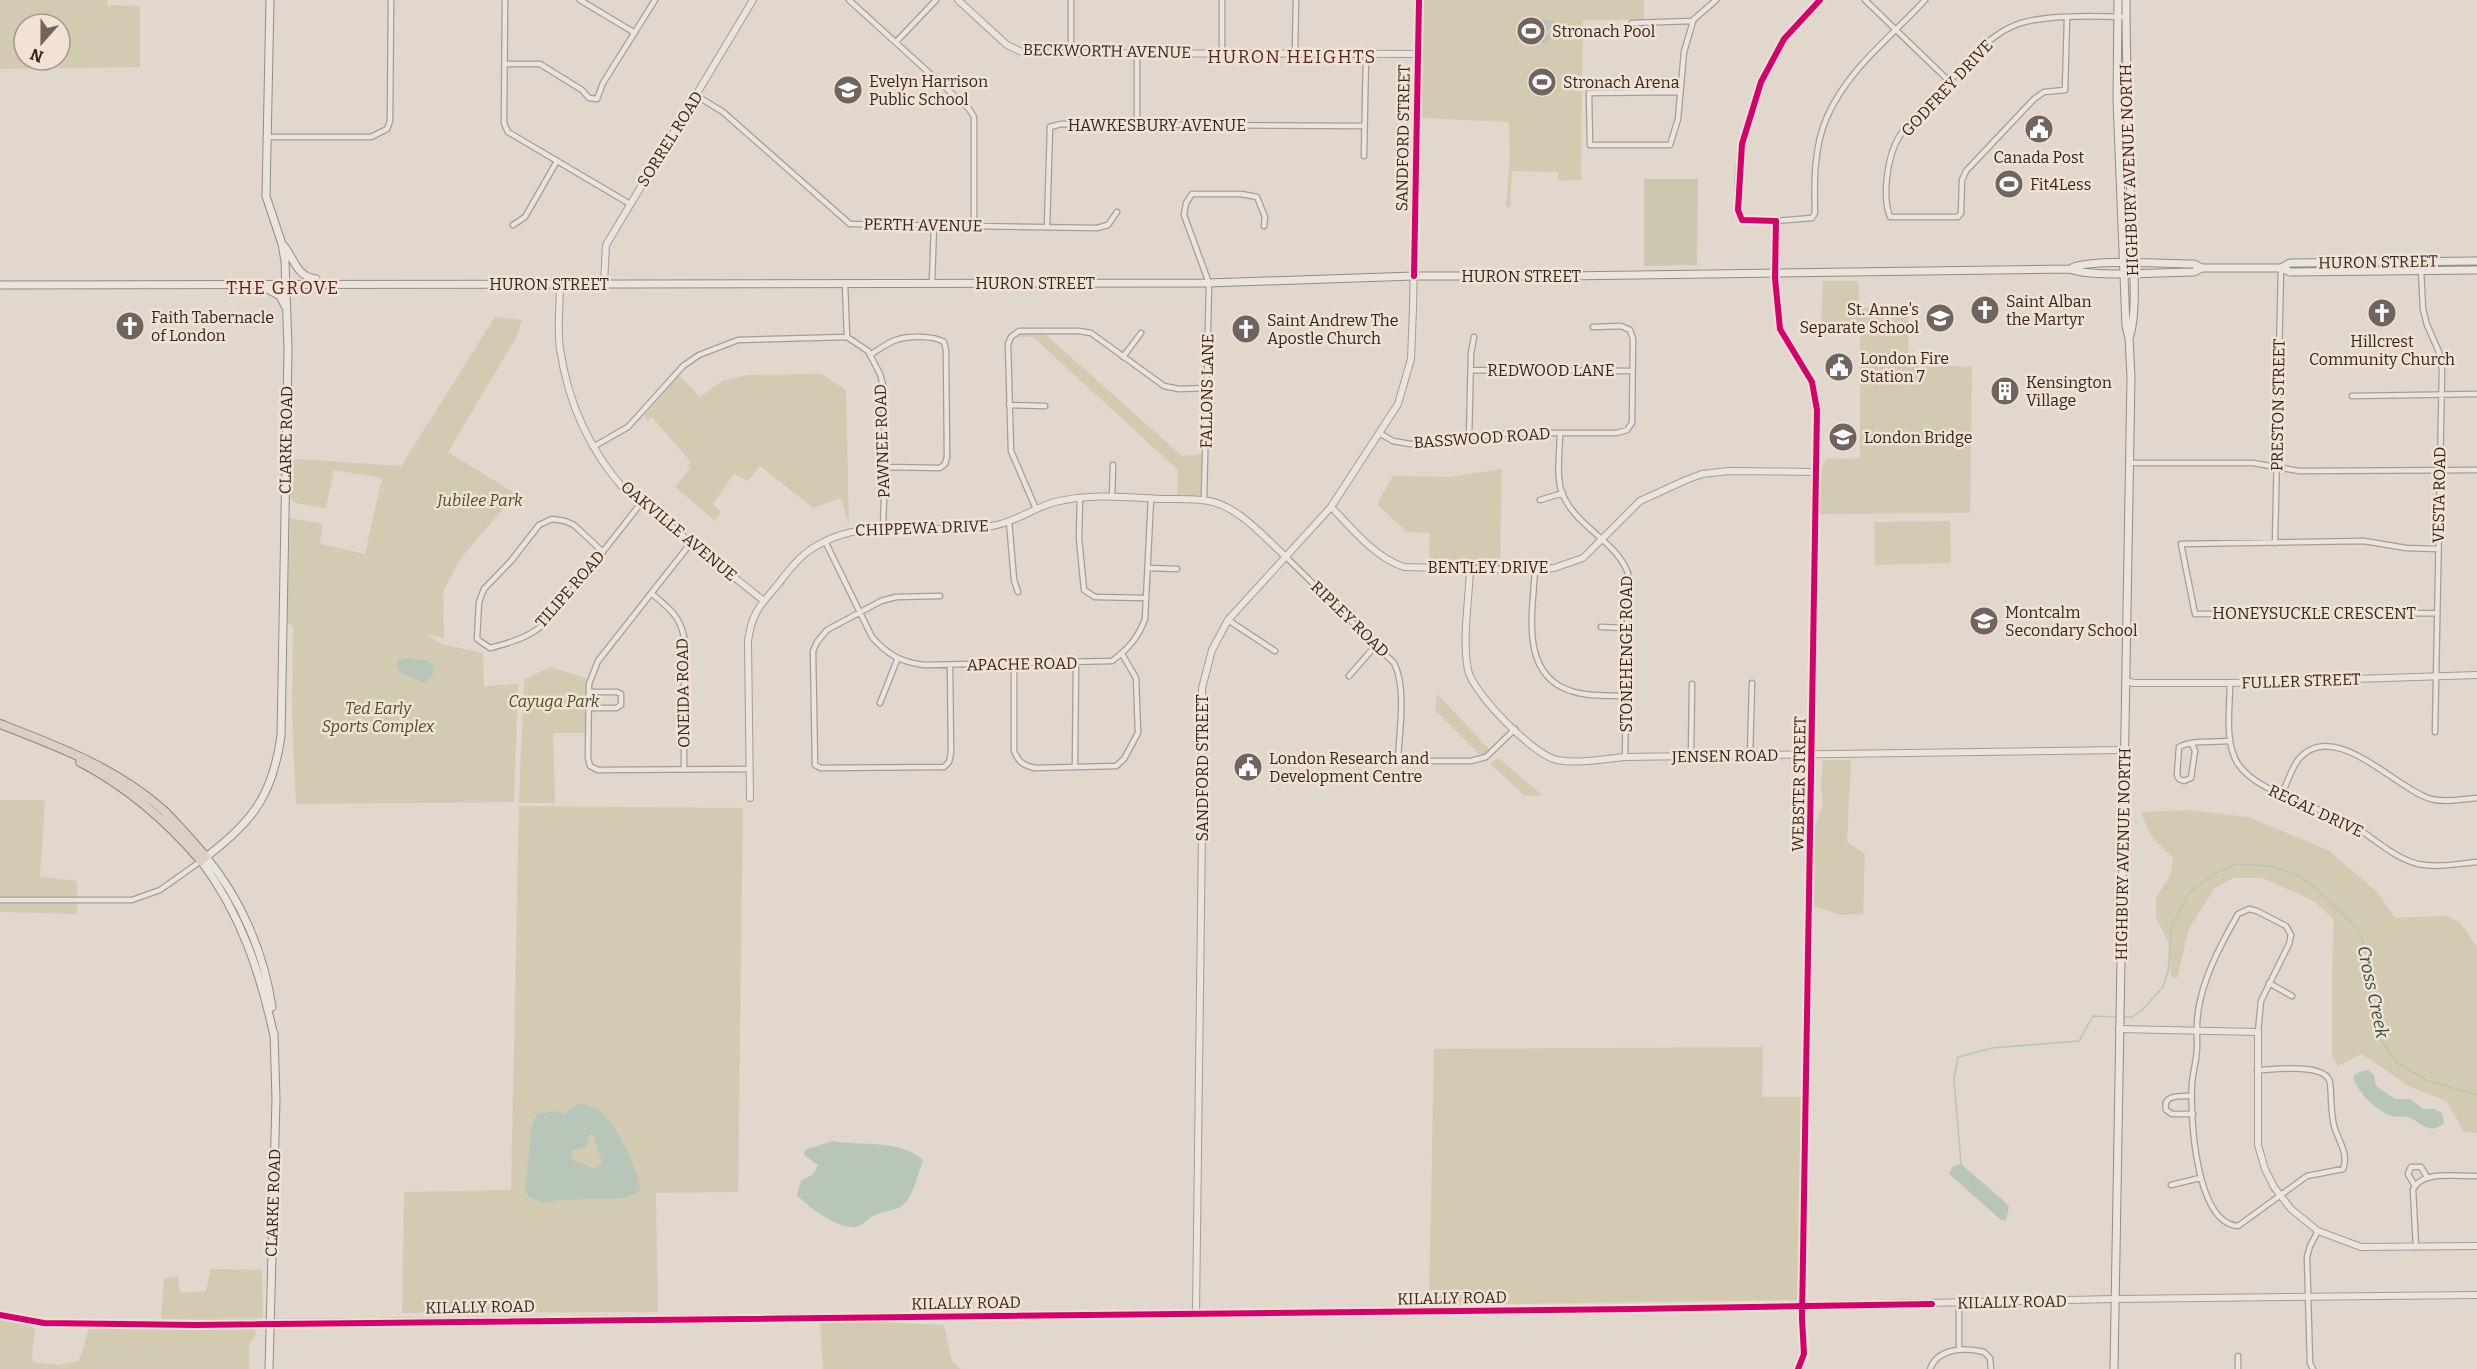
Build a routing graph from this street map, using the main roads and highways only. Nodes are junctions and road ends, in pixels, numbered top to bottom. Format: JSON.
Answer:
{"nodes":[{"id":1,"x":270,"y":0,"type":"edge"},
{"id":2,"x":2118,"y":0,"type":"edge"},
{"id":3,"x":2126,"y":0,"type":"edge"},
{"id":4,"x":2122,"y":17,"type":"junction"},
{"id":5,"x":282,"y":244,"type":"junction"},
{"id":6,"x":2477,"y":261,"type":"edge"},
{"id":7,"x":2124,"y":264,"type":"junction"},
{"id":8,"x":2133,"y":264,"type":"junction"},
{"id":9,"x":2202,"y":268,"type":"junction"},
{"id":10,"x":2281,"y":268,"type":"junction"},
{"id":11,"x":2070,"y":269,"type":"junction"},
{"id":12,"x":2477,"y":270,"type":"edge"},
{"id":13,"x":2128,"y":273,"type":"junction"},
{"id":14,"x":325,"y":282,"type":"junction"},
{"id":15,"x":286,"y":283,"type":"junction"},
{"id":16,"x":257,"y":284,"type":"junction"},
{"id":17,"x":0,"y":285,"type":"edge"},
{"id":18,"x":286,"y":308,"type":"junction"},
{"id":19,"x":0,"y":724,"type":"edge"},
{"id":20,"x":203,"y":859,"type":"junction"},
{"id":21,"x":269,"y":1369,"type":"edge"},
{"id":22,"x":2114,"y":1369,"type":"edge"}],
"edges":[{"from":1,"to":5,"type":"main road","name":"CLARKE ROAD"},
{"from":2,"to":4,"type":"main road","name":"HIGHBURY AVENUE NORTH"},
{"from":3,"to":4,"type":"main road","name":"HIGHBURY AVENUE NORTH"},
{"from":4,"to":7,"type":"main road","name":"HIGHBURY AVENUE NORTH"},
{"from":4,"to":8,"type":"main road","name":"HIGHBURY AVENUE NORTH"},
{"from":5,"to":14,"type":"main road"},
{"from":5,"to":15,"type":"main road","name":"CLARKE ROAD"},
{"from":6,"to":10,"type":"main road","name":"HURON STREET"},
{"from":7,"to":8,"type":"main road","name":"HURON STREET"},
{"from":7,"to":11,"type":"main road","name":"HURON STREET"},
{"from":7,"to":13,"type":"main road","name":"HIGHBURY AVENUE NORTH"},
{"from":8,"to":9,"type":"main road","name":"HURON STREET"},
{"from":8,"to":13,"type":"main road","name":"HIGHBURY AVENUE NORTH"},
{"from":9,"to":10,"type":"main road","name":"HURON STREET"},
{"from":9,"to":13,"type":"main road","name":"HURON STREET"},
{"from":10,"to":12,"type":"main road","name":"HURON STREET"},
{"from":11,"to":13,"type":"main road","name":"HURON STREET"},
{"from":11,"to":14,"type":"main road","name":"HURON STREET"},
{"from":13,"to":22,"type":"main road","name":"HIGHBURY AVENUE NORTH"},
{"from":14,"to":15,"type":"main road","name":"HURON STREET"},
{"from":15,"to":16,"type":"main road","name":"HURON STREET"},
{"from":15,"to":18,"type":"main road","name":"CLARKE ROAD"},
{"from":16,"to":17,"type":"main road","name":"HURON STREET"},
{"from":16,"to":18,"type":"main road"},
{"from":18,"to":20,"type":"main road","name":"CLARKE ROAD"},
{"from":19,"to":20,"type":"highway"},
{"from":20,"to":21,"type":"main road","name":"CLARKE ROAD"}]}
